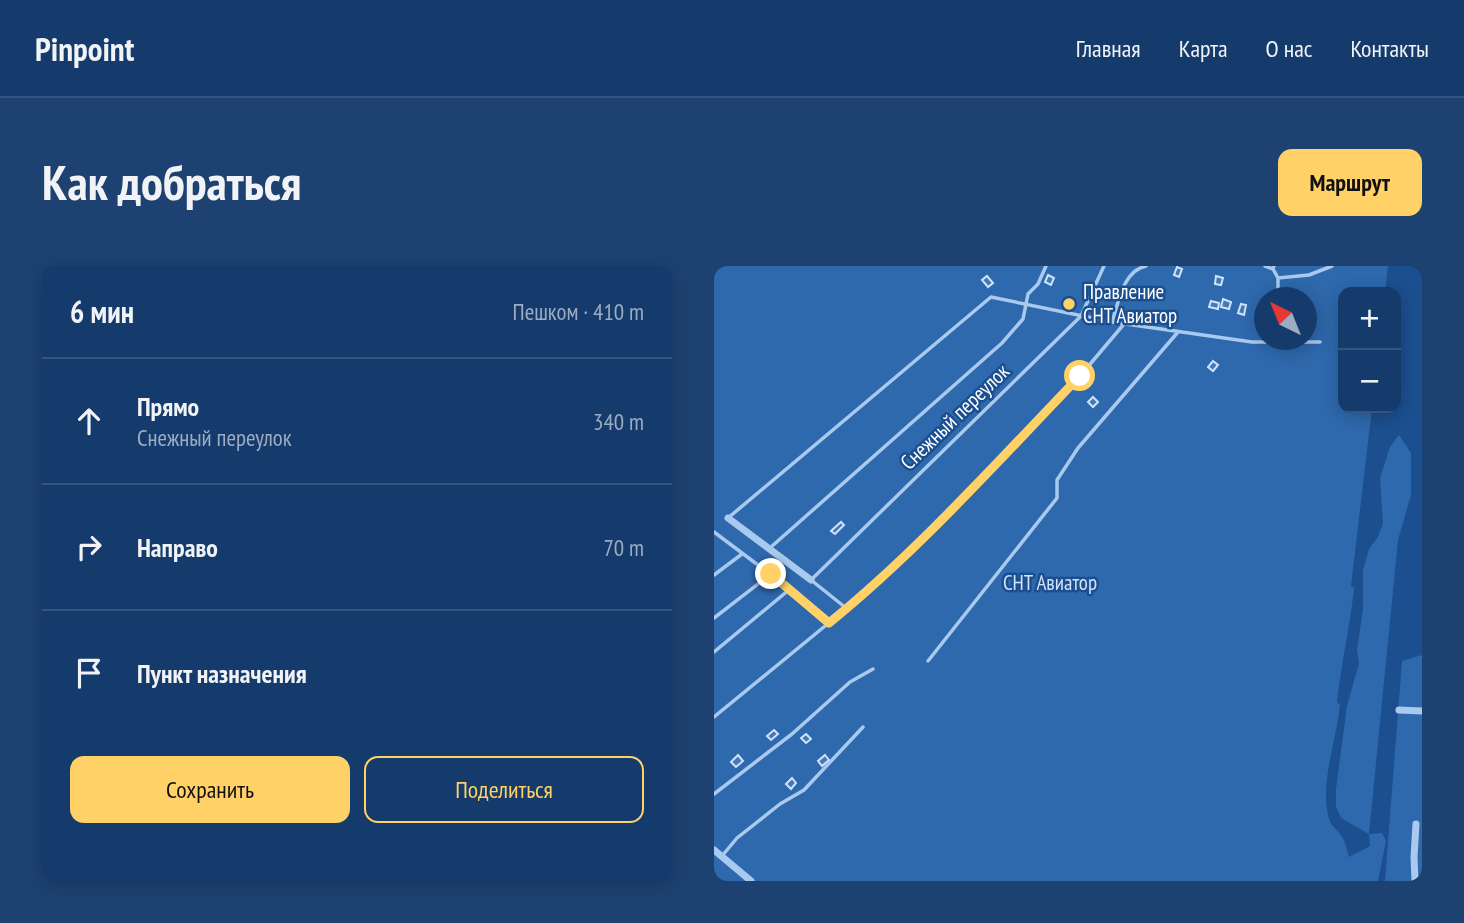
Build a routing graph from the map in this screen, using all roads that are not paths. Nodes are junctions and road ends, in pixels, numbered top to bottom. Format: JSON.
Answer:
{"nodes":[{"id":1,"x":1046,"y":266,"type":"edge"},
{"id":2,"x":1104,"y":266,"type":"edge"},
{"id":3,"x":1146,"y":266,"type":"edge"},
{"id":4,"x":1265,"y":266,"type":"edge"},
{"id":5,"x":1332,"y":266,"type":"edge"},
{"id":6,"x":1273,"y":267,"type":"edge"},
{"id":7,"x":1278,"y":278,"type":"junction"},
{"id":8,"x":1278,"y":287,"type":"edge"},
{"id":9,"x":1026,"y":306,"type":"junction"},
{"id":10,"x":1081,"y":316,"type":"junction"},
{"id":11,"x":1112,"y":322,"type":"junction"},
{"id":12,"x":1124,"y":324,"type":"junction"},
{"id":13,"x":1179,"y":332,"type":"junction"},
{"id":14,"x":1254,"y":340,"type":"edge"},
{"id":15,"x":1317,"y":342,"type":"edge"},
{"id":16,"x":1320,"y":342,"type":"dead end"},
{"id":17,"x":728,"y":518,"type":"joint"},
{"id":18,"x":714,"y":532,"type":"edge"},
{"id":19,"x":769,"y":549,"type":"junction"},
{"id":20,"x":742,"y":554,"type":"junction"},
{"id":21,"x":771,"y":574,"type":"junction"},
{"id":22,"x":714,"y":575,"type":"edge"},
{"id":23,"x":811,"y":580,"type":"junction"},
{"id":24,"x":790,"y":589,"type":"junction"},
{"id":25,"x":847,"y":608,"type":"junction"},
{"id":26,"x":714,"y":618,"type":"edge"},
{"id":27,"x":829,"y":623,"type":"junction"},
{"id":28,"x":714,"y":652,"type":"edge"},
{"id":29,"x":928,"y":661,"type":"dead end"},
{"id":30,"x":873,"y":669,"type":"dead end"},
{"id":31,"x":1399,"y":710,"type":"dead end"},
{"id":32,"x":1422,"y":711,"type":"edge"},
{"id":33,"x":714,"y":717,"type":"edge"},
{"id":34,"x":863,"y":727,"type":"dead end"},
{"id":35,"x":714,"y":794,"type":"edge"},
{"id":36,"x":1416,"y":824,"type":"dead end"},
{"id":37,"x":714,"y":850,"type":"edge"},
{"id":38,"x":722,"y":856,"type":"junction"},
{"id":39,"x":751,"y":881,"type":"edge"},
{"id":40,"x":1415,"y":881,"type":"edge"}],
"edges":[{"from":1,"to":9,"type":"lane","name":"Снежный переулок"},
{"from":2,"to":10,"type":"lane","name":"Снежный переулок"},
{"from":3,"to":11,"type":"lane"},
{"from":4,"to":6,"type":"lane"},
{"from":5,"to":7,"type":"lane"},
{"from":6,"to":7,"type":"lane"},
{"from":7,"to":8,"type":"lane"},
{"from":9,"to":10,"type":"lane"},
{"from":9,"to":17,"type":"lane"},
{"from":9,"to":19,"type":"lane","name":"Снежный переулок"},
{"from":10,"to":11,"type":"lane"},
{"from":10,"to":23,"type":"lane","name":"Снежный переулок"},
{"from":11,"to":12,"type":"lane"},
{"from":12,"to":13,"type":"lane"},
{"from":12,"to":25,"type":"lane"},
{"from":13,"to":14,"type":"lane"},
{"from":13,"to":29,"type":"lane"},
{"from":15,"to":16,"type":"lane"},
{"from":17,"to":19,"type":"street"},
{"from":18,"to":20,"type":"lane"},
{"from":19,"to":23,"type":"street"},
{"from":20,"to":21,"type":"lane"},
{"from":20,"to":22,"type":"lane"},
{"from":21,"to":24,"type":"lane"},
{"from":21,"to":26,"type":"lane"},
{"from":23,"to":25,"type":"lane"},
{"from":24,"to":27,"type":"lane"},
{"from":24,"to":28,"type":"lane"},
{"from":25,"to":27,"type":"lane"},
{"from":27,"to":33,"type":"lane"},
{"from":30,"to":35,"type":"lane"},
{"from":31,"to":32,"type":"street"},
{"from":34,"to":38,"type":"lane"},
{"from":36,"to":40,"type":"street"},
{"from":37,"to":38,"type":"street"},
{"from":38,"to":39,"type":"street"}]}
